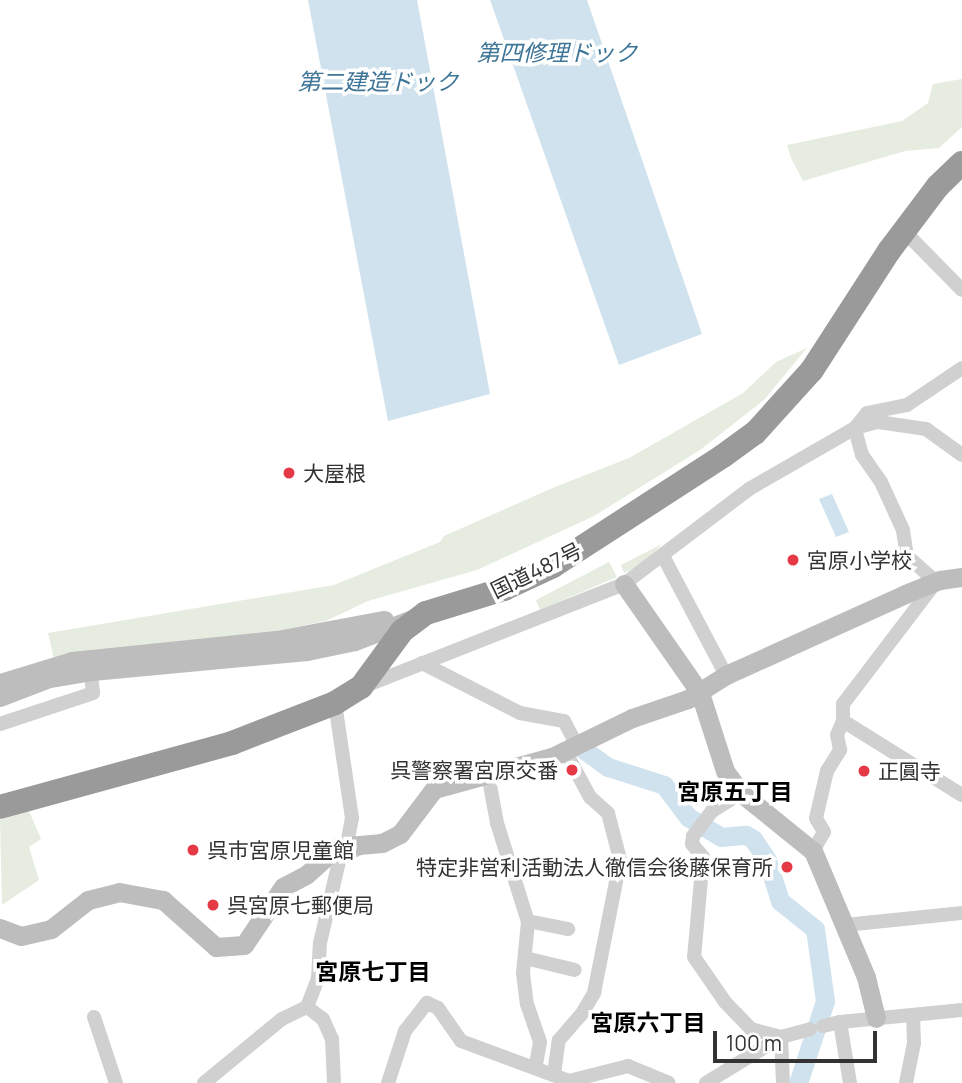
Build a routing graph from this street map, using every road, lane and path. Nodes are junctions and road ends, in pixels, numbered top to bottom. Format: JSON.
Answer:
{"nodes":[{"id":1,"x":962,"y":163,"type":"edge"},
{"id":2,"x":905,"y":232,"type":"junction"},
{"id":3,"x":962,"y":290,"type":"edge"},
{"id":4,"x":962,"y":368,"type":"edge"},
{"id":5,"x":962,"y":375,"type":"edge"},
{"id":6,"x":944,"y":384,"type":"junction"},
{"id":7,"x":855,"y":428,"type":"junction"},
{"id":8,"x":962,"y":455,"type":"edge"},
{"id":9,"x":664,"y":558,"type":"junction"},
{"id":10,"x":962,"y":577,"type":"edge"},
{"id":11,"x":936,"y":582,"type":"junction"},
{"id":12,"x":624,"y":584,"type":"junction"},
{"id":13,"x":426,"y":613,"type":"junction"},
{"id":14,"x":422,"y":663,"type":"junction"},
{"id":15,"x":91,"y":665,"type":"junction"},
{"id":16,"x":726,"y":675,"type":"junction"},
{"id":17,"x":0,"y":683,"type":"edge"},
{"id":18,"x":361,"y":687,"type":"junction"},
{"id":19,"x":700,"y":693,"type":"junction"},
{"id":20,"x":0,"y":697,"type":"edge"},
{"id":21,"x":335,"y":702,"type":"junction"},
{"id":22,"x":844,"y":721,"type":"junction"},
{"id":23,"x":0,"y":724,"type":"edge"},
{"id":24,"x":570,"y":746,"type":"junction"},
{"id":25,"x":488,"y":774,"type":"junction"},
{"id":26,"x":741,"y":793,"type":"junction"},
{"id":27,"x":962,"y":794,"type":"edge"},
{"id":28,"x":0,"y":807,"type":"edge"},
{"id":29,"x":353,"y":844,"type":"junction"},
{"id":30,"x":813,"y":851,"type":"junction"},
{"id":31,"x":962,"y":913,"type":"edge"},
{"id":32,"x":528,"y":921,"type":"junction"},
{"id":33,"x":845,"y":925,"type":"junction"},
{"id":34,"x":0,"y":928,"type":"edge"},
{"id":35,"x":568,"y":929,"type":"dead end"},
{"id":36,"x":525,"y":958,"type":"junction"},
{"id":37,"x":575,"y":970,"type":"dead end"},
{"id":38,"x":307,"y":1007,"type":"junction"},
{"id":39,"x":962,"y":1010,"type":"edge"},
{"id":40,"x":94,"y":1017,"type":"dead end"},
{"id":41,"x":913,"y":1017,"type":"junction"},
{"id":42,"x":876,"y":1018,"type":"junction"},
{"id":43,"x":840,"y":1022,"type":"junction"},
{"id":44,"x":780,"y":1037,"type":"junction"},
{"id":45,"x":536,"y":1065,"type":"junction"},
{"id":46,"x":554,"y":1073,"type":"junction"},
{"id":47,"x":116,"y":1083,"type":"edge"},
{"id":48,"x":204,"y":1083,"type":"edge"},
{"id":49,"x":334,"y":1083,"type":"edge"},
{"id":50,"x":388,"y":1083,"type":"edge"},
{"id":51,"x":669,"y":1083,"type":"edge"},
{"id":52,"x":706,"y":1083,"type":"edge"},
{"id":53,"x":783,"y":1083,"type":"edge"},
{"id":54,"x":850,"y":1083,"type":"edge"},
{"id":55,"x":906,"y":1083,"type":"edge"}],
"edges":[{"from":1,"to":2,"type":"highway","name":"国道487号"},
{"from":2,"to":3,"type":"street"},
{"from":2,"to":13,"type":"highway","name":"国道487号"},
{"from":4,"to":6,"type":"street"},
{"from":5,"to":6,"type":"street"},
{"from":6,"to":7,"type":"street"},
{"from":7,"to":8,"type":"street"},
{"from":7,"to":9,"type":"street"},
{"from":7,"to":11,"type":"street"},
{"from":9,"to":12,"type":"street"},
{"from":9,"to":16,"type":"street"},
{"from":10,"to":11,"type":"street"},
{"from":11,"to":16,"type":"street"},
{"from":11,"to":22,"type":"street"},
{"from":12,"to":14,"type":"street"},
{"from":12,"to":19,"type":"street"},
{"from":13,"to":15,"type":"street"},
{"from":13,"to":18,"type":"highway","name":"国道487号"},
{"from":14,"to":18,"type":"street"},
{"from":14,"to":24,"type":"street"},
{"from":15,"to":17,"type":"street"},
{"from":15,"to":20,"type":"street"},
{"from":15,"to":23,"type":"street"},
{"from":16,"to":19,"type":"street"},
{"from":18,"to":21,"type":"highway","name":"国道487号"},
{"from":19,"to":24,"type":"street"},
{"from":19,"to":26,"type":"street"},
{"from":21,"to":28,"type":"highway","name":"国道487号"},
{"from":21,"to":29,"type":"street"},
{"from":22,"to":27,"type":"street"},
{"from":22,"to":30,"type":"street"},
{"from":24,"to":25,"type":"street"},
{"from":24,"to":46,"type":"street"},
{"from":25,"to":29,"type":"street"},
{"from":25,"to":32,"type":"street"},
{"from":26,"to":30,"type":"street"},
{"from":26,"to":44,"type":"street"},
{"from":29,"to":34,"type":"street"},
{"from":29,"to":38,"type":"street"},
{"from":30,"to":33,"type":"street"},
{"from":31,"to":33,"type":"street"},
{"from":32,"to":35,"type":"street"},
{"from":32,"to":36,"type":"street"},
{"from":33,"to":42,"type":"street"},
{"from":36,"to":37,"type":"street"},
{"from":36,"to":45,"type":"street"},
{"from":38,"to":48,"type":"street"},
{"from":38,"to":49,"type":"street"},
{"from":39,"to":41,"type":"street"},
{"from":40,"to":47,"type":"street"},
{"from":41,"to":42,"type":"street"},
{"from":41,"to":55,"type":"street"},
{"from":42,"to":43,"type":"street"},
{"from":43,"to":44,"type":"street"},
{"from":43,"to":54,"type":"street"},
{"from":44,"to":52,"type":"street"},
{"from":44,"to":53,"type":"street"},
{"from":45,"to":46,"type":"street"},
{"from":45,"to":50,"type":"street"},
{"from":46,"to":51,"type":"street"}]}
